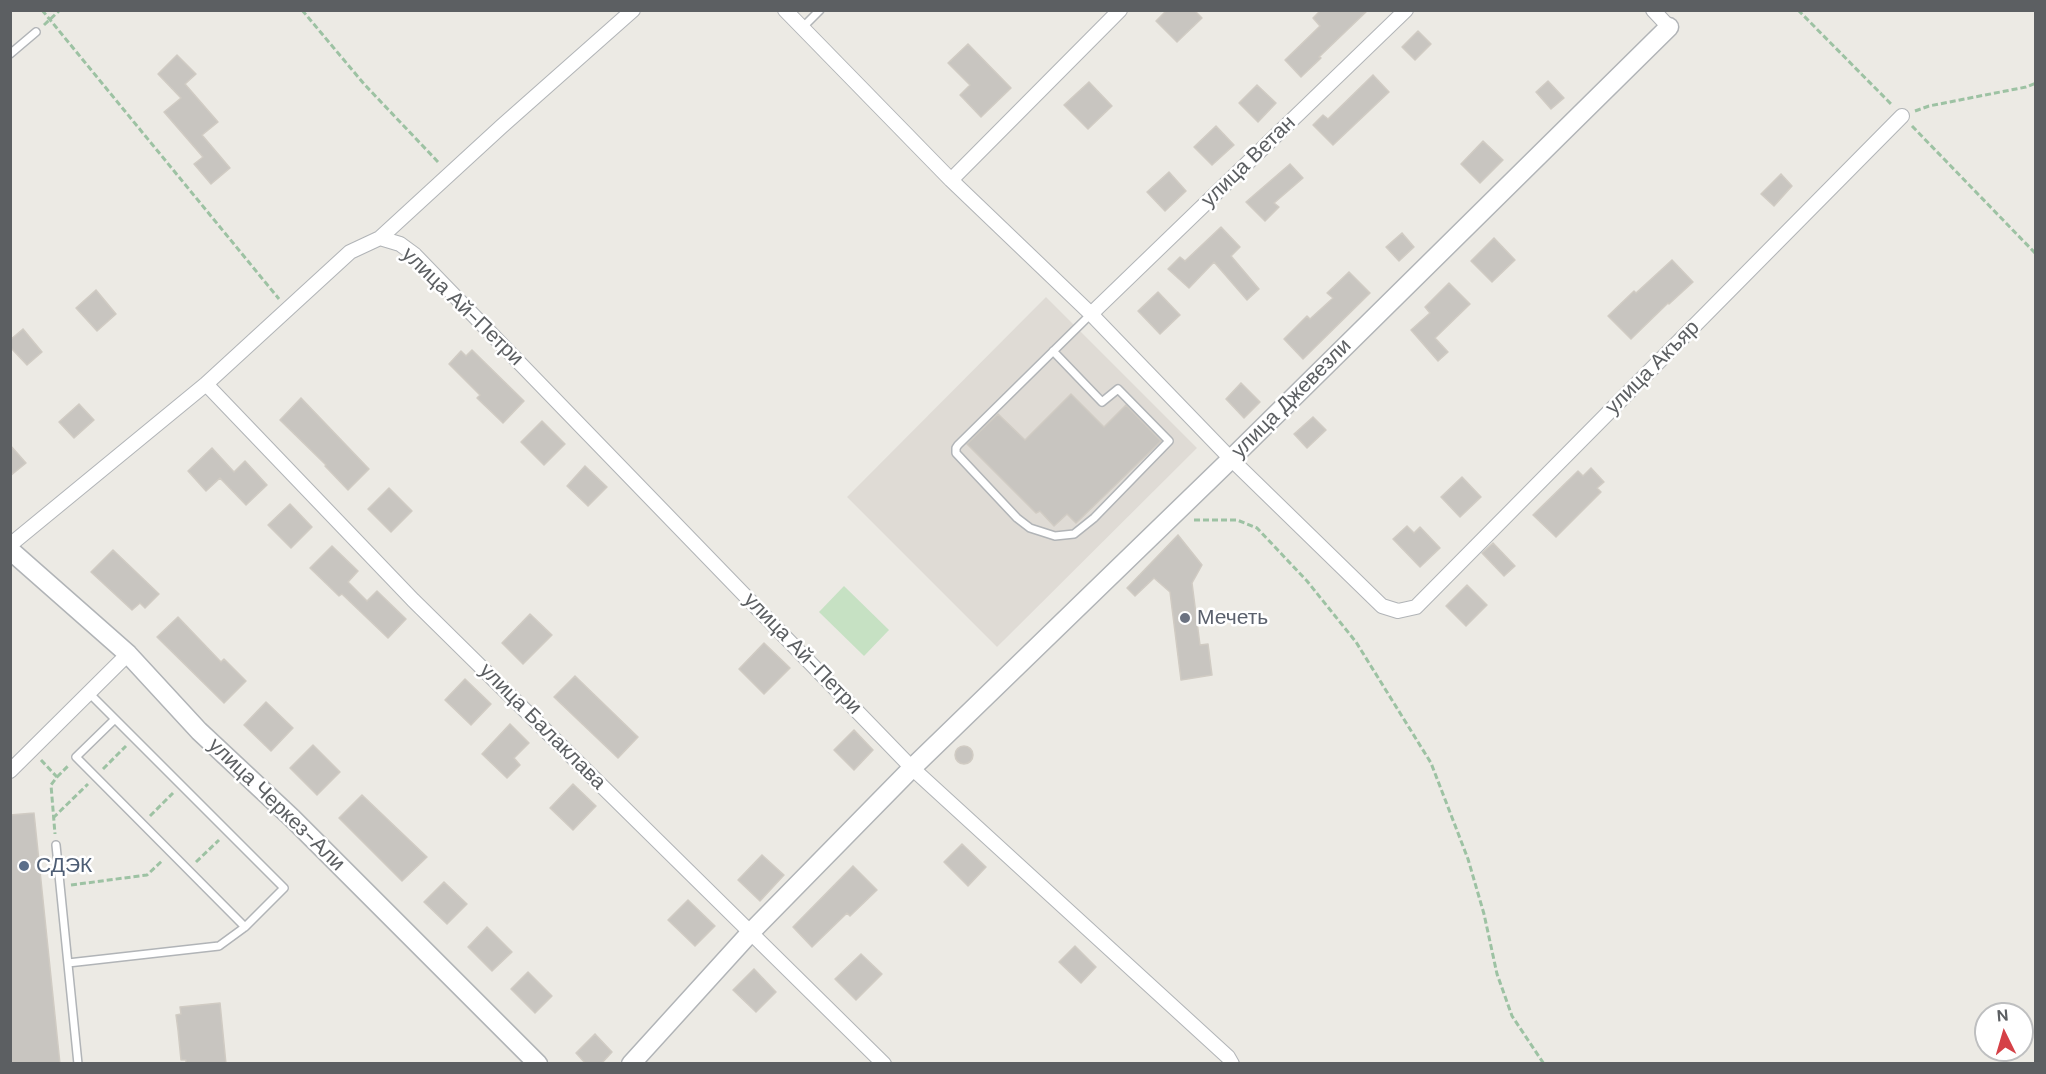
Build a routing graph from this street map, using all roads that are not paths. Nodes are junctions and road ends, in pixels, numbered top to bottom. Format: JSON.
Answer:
{"nodes":[{"id":1,"x":633,"y":10,"type":"edge"},
{"id":2,"x":785,"y":10,"type":"edge"},
{"id":3,"x":820,"y":10,"type":"edge"},
{"id":4,"x":1120,"y":10,"type":"edge"},
{"id":5,"x":1406,"y":10,"type":"edge"},
{"id":6,"x":1653,"y":10,"type":"edge"},
{"id":7,"x":1669,"y":27,"type":"joint"},
{"id":8,"x":802,"y":28,"type":"junction"},
{"id":9,"x":36,"y":32,"type":"road end"},
{"id":10,"x":10,"y":54,"type":"edge"},
{"id":11,"x":1902,"y":116,"type":"road end"},
{"id":12,"x":951,"y":180,"type":"junction"},
{"id":13,"x":380,"y":238,"type":"junction"},
{"id":14,"x":1091,"y":314,"type":"junction"},
{"id":15,"x":1053,"y":351,"type":"junction"},
{"id":16,"x":206,"y":384,"type":"junction"},
{"id":17,"x":1231,"y":459,"type":"junction"},
{"id":18,"x":10,"y":545,"type":"edge"},
{"id":19,"x":10,"y":550,"type":"edge"},
{"id":20,"x":128,"y":654,"type":"junction"},
{"id":21,"x":89,"y":693,"type":"junction"},
{"id":22,"x":115,"y":719,"type":"junction"},
{"id":23,"x":912,"y":768,"type":"junction"},
{"id":24,"x":10,"y":771,"type":"edge"},
{"id":25,"x":56,"y":845,"type":"road end"},
{"id":26,"x":245,"y":927,"type":"junction"},
{"id":27,"x":750,"y":933,"type":"junction"},
{"id":28,"x":68,"y":963,"type":"junction"},
{"id":29,"x":78,"y":1064,"type":"edge"},
{"id":30,"x":538,"y":1064,"type":"edge"},
{"id":31,"x":631,"y":1064,"type":"edge"},
{"id":32,"x":884,"y":1064,"type":"edge"},
{"id":33,"x":1232,"y":1064,"type":"edge"}],
"edges":[{"from":1,"to":13,"type":"street"},
{"from":2,"to":8,"type":"street"},
{"from":3,"to":8,"type":"lane"},
{"from":4,"to":12,"type":"street"},
{"from":5,"to":14,"type":"street","name":"улица Ветан"},
{"from":6,"to":7,"type":"street"},
{"from":7,"to":17,"type":"street","name":"улица Джевезли"},
{"from":8,"to":12,"type":"street"},
{"from":9,"to":10,"type":"lane"},
{"from":11,"to":17,"type":"street","name":"улица Акъяр"},
{"from":12,"to":14,"type":"street"},
{"from":13,"to":16,"type":"street"},
{"from":13,"to":23,"type":"street","name":"улица Ай-Петри"},
{"from":14,"to":15,"type":"lane"},
{"from":14,"to":17,"type":"street"},
{"from":15,"to":15,"type":"lane"},
{"from":16,"to":18,"type":"street"},
{"from":16,"to":27,"type":"street","name":"улица Балаклава"},
{"from":17,"to":23,"type":"street","name":"улица Джевезли"},
{"from":19,"to":20,"type":"street","name":"улица Черкез-Али"},
{"from":20,"to":21,"type":"street"},
{"from":20,"to":30,"type":"street","name":"улица Черкез-Али"},
{"from":21,"to":22,"type":"lane"},
{"from":21,"to":24,"type":"street"},
{"from":22,"to":26,"type":"lane"},
{"from":22,"to":26,"type":"lane"},
{"from":23,"to":27,"type":"street","name":"улица Джевезли"},
{"from":23,"to":33,"type":"street","name":"улица Ай-Петри"},
{"from":25,"to":28,"type":"lane"},
{"from":26,"to":28,"type":"lane"},
{"from":27,"to":31,"type":"street","name":"улица Джевезли"},
{"from":27,"to":32,"type":"street","name":"улица Балаклава"},
{"from":28,"to":29,"type":"lane"}]}
